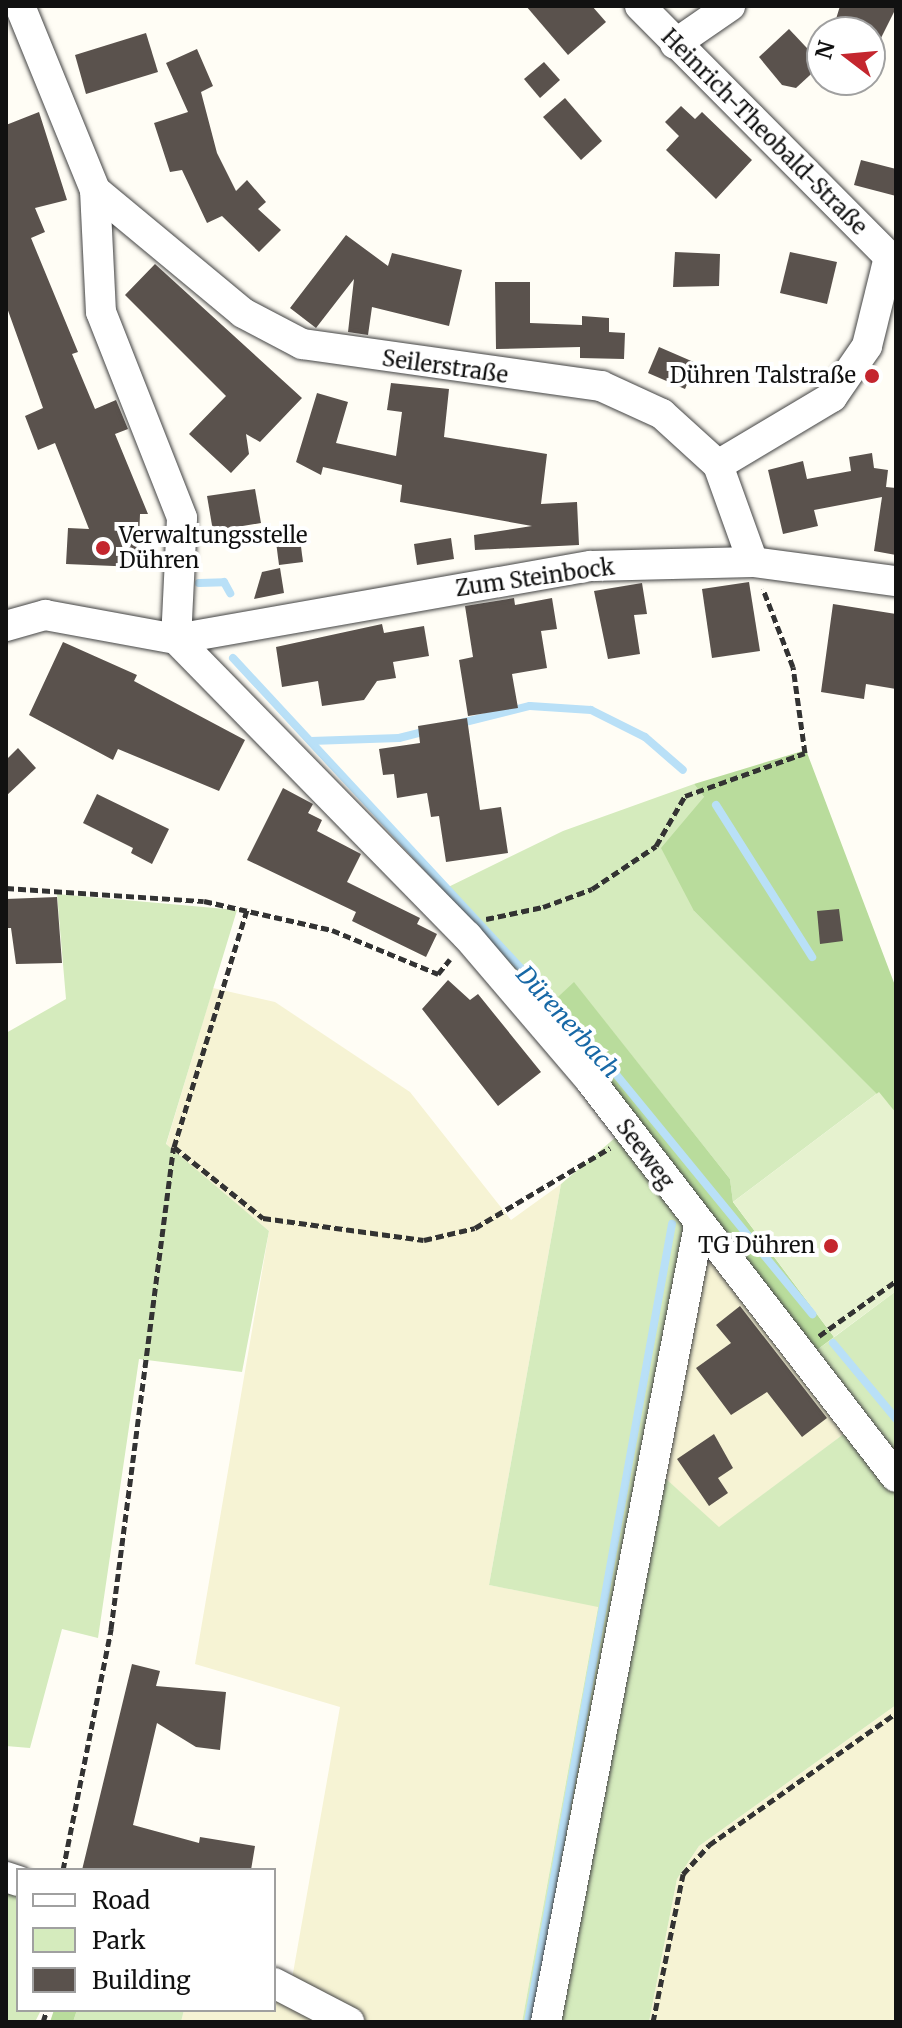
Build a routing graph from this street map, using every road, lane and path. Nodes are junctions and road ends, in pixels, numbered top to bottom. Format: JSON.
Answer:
{"nodes":[{"id":1,"x":20,"y":6,"type":"edge"},
{"id":2,"x":640,"y":6,"type":"edge"},
{"id":3,"x":730,"y":6,"type":"edge"},
{"id":4,"x":675,"y":44,"type":"junction"},
{"id":5,"x":95,"y":190,"type":"junction"},
{"id":6,"x":892,"y":257,"type":"edge"},
{"id":7,"x":718,"y":465,"type":"junction"},
{"id":8,"x":753,"y":562,"type":"junction"},
{"id":9,"x":896,"y":581,"type":"edge"},
{"id":10,"x":6,"y":626,"type":"edge"},
{"id":11,"x":176,"y":639,"type":"junction"},
{"id":12,"x":6,"y":888,"type":"edge"},
{"id":13,"x":247,"y":909,"type":"junction"},
{"id":14,"x":477,"y":926,"type":"junction"},
{"id":15,"x":631,"y":1134,"type":"junction"},
{"id":16,"x":174,"y":1147,"type":"junction"},
{"id":17,"x":699,"y":1225,"type":"junction"},
{"id":18,"x":896,"y":1281,"type":"edge"},
{"id":19,"x":799,"y":1348,"type":"junction"},
{"id":20,"x":896,"y":1477,"type":"edge"},
{"id":21,"x":896,"y":1713,"type":"edge"},
{"id":22,"x":63,"y":1868,"type":"edge"},
{"id":23,"x":276,"y":1984,"type":"edge"},
{"id":24,"x":349,"y":2022,"type":"edge"},
{"id":25,"x":546,"y":2022,"type":"edge"},
{"id":26,"x":653,"y":2022,"type":"edge"}],
"edges":[{"from":1,"to":5,"type":"street"},
{"from":2,"to":4,"type":"street","name":"Heinrich-Theobald-Straße"},
{"from":3,"to":4,"type":"street"},
{"from":4,"to":6,"type":"street","name":"Heinrich-Theobald-Straße"},
{"from":5,"to":7,"type":"street","name":"Seilerstraße"},
{"from":5,"to":11,"type":"street"},
{"from":6,"to":7,"type":"street"},
{"from":7,"to":8,"type":"street","name":"Seilerstraße"},
{"from":8,"to":9,"type":"street","name":"Zum Steinbock"},
{"from":8,"to":11,"type":"street","name":"Zum Steinbock"},
{"from":8,"to":14,"type":"path"},
{"from":10,"to":11,"type":"street"},
{"from":11,"to":14,"type":"street","name":"Seeweg"},
{"from":12,"to":13,"type":"path"},
{"from":13,"to":14,"type":"path"},
{"from":13,"to":16,"type":"path"},
{"from":14,"to":15,"type":"street","name":"Seeweg"},
{"from":15,"to":16,"type":"path"},
{"from":15,"to":17,"type":"street","name":"Seeweg"},
{"from":16,"to":22,"type":"path"},
{"from":17,"to":19,"type":"street","name":"Seeweg"},
{"from":17,"to":25,"type":"street"},
{"from":18,"to":19,"type":"path"},
{"from":19,"to":20,"type":"street","name":"Seeweg"},
{"from":21,"to":26,"type":"path"},
{"from":23,"to":24,"type":"street"}]}
